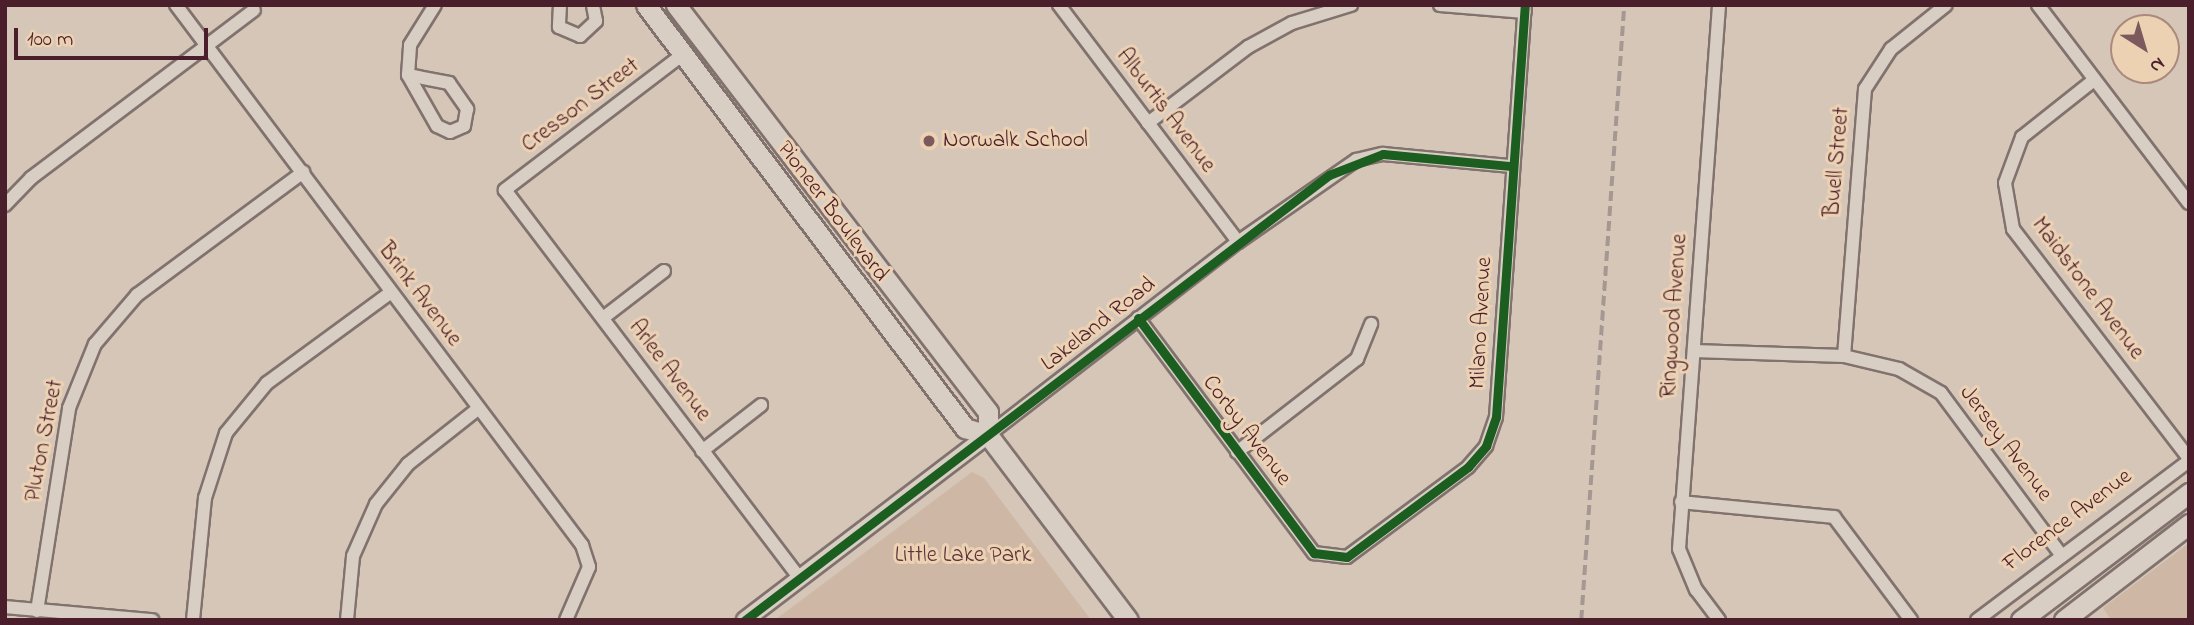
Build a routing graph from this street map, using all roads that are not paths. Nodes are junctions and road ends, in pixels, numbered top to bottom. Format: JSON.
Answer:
{"nodes":[{"id":1,"x":176,"y":5,"type":"edge"},
{"id":2,"x":435,"y":5,"type":"edge"},
{"id":3,"x":560,"y":5,"type":"edge"},
{"id":4,"x":593,"y":5,"type":"edge"},
{"id":5,"x":646,"y":5,"type":"edge"},
{"id":6,"x":676,"y":5,"type":"edge"},
{"id":7,"x":1059,"y":5,"type":"edge"},
{"id":8,"x":1351,"y":5,"type":"edge"},
{"id":9,"x":1440,"y":5,"type":"edge"},
{"id":10,"x":1719,"y":5,"type":"edge"},
{"id":11,"x":1946,"y":5,"type":"edge"},
{"id":12,"x":2038,"y":5,"type":"edge"},
{"id":13,"x":1525,"y":9,"type":"edge"},
{"id":14,"x":254,"y":10,"type":"dead end"},
{"id":15,"x":206,"y":45,"type":"junction"},
{"id":16,"x":682,"y":55,"type":"junction"},
{"id":17,"x":408,"y":75,"type":"junction"},
{"id":18,"x":2094,"y":80,"type":"junction"},
{"id":19,"x":1147,"y":123,"type":"junction"},
{"id":20,"x":1511,"y":166,"type":"junction"},
{"id":21,"x":303,"y":172,"type":"junction"},
{"id":22,"x":505,"y":190,"type":"joint"},
{"id":23,"x":2189,"y":203,"type":"edge"},
{"id":24,"x":5,"y":205,"type":"edge"},
{"id":25,"x":1238,"y":242,"type":"junction"},
{"id":26,"x":664,"y":271,"type":"dead end"},
{"id":27,"x":390,"y":293,"type":"junction"},
{"id":28,"x":603,"y":318,"type":"junction"},
{"id":29,"x":1138,"y":318,"type":"junction"},
{"id":30,"x":1371,"y":324,"type":"dead end"},
{"id":31,"x":1694,"y":351,"type":"junction"},
{"id":32,"x":1844,"y":356,"type":"junction"},
{"id":33,"x":761,"y":405,"type":"dead end"},
{"id":34,"x":479,"y":408,"type":"junction"},
{"id":35,"x":988,"y":435,"type":"junction"},
{"id":36,"x":702,"y":451,"type":"junction"},
{"id":37,"x":1237,"y":452,"type":"junction"},
{"id":38,"x":2189,"y":460,"type":"edge"},
{"id":39,"x":2189,"y":493,"type":"edge"},
{"id":40,"x":1681,"y":502,"type":"junction"},
{"id":41,"x":2189,"y":524,"type":"edge"},
{"id":42,"x":2062,"y":556,"type":"junction"},
{"id":43,"x":1330,"y":559,"type":"joint"},
{"id":44,"x":799,"y":578,"type":"junction"},
{"id":45,"x":5,"y":607,"type":"edge"},
{"id":46,"x":37,"y":611,"type":"junction"},
{"id":47,"x":152,"y":620,"type":"edge"},
{"id":48,"x":193,"y":620,"type":"edge"},
{"id":49,"x":346,"y":620,"type":"edge"},
{"id":50,"x":566,"y":620,"type":"edge"},
{"id":51,"x":745,"y":620,"type":"edge"},
{"id":52,"x":1128,"y":620,"type":"edge"},
{"id":53,"x":1718,"y":620,"type":"edge"},
{"id":54,"x":1911,"y":620,"type":"edge"},
{"id":55,"x":1977,"y":620,"type":"edge"},
{"id":56,"x":2021,"y":620,"type":"edge"},
{"id":57,"x":2064,"y":620,"type":"edge"}],
"edges":[{"from":1,"to":15,"type":"street","name":"Brink Avenue"},
{"from":2,"to":17,"type":"street"},
{"from":3,"to":4,"type":"street"},
{"from":5,"to":16,"type":"main road","name":"Pioneer Boulevard"},
{"from":6,"to":35,"type":"main road","name":"Pioneer Boulevard"},
{"from":7,"to":19,"type":"street","name":"Alburtis Avenue"},
{"from":8,"to":19,"type":"street"},
{"from":9,"to":13,"type":"street"},
{"from":10,"to":31,"type":"street","name":"Ringwood Avenue"},
{"from":11,"to":32,"type":"street","name":"Buell Street"},
{"from":12,"to":18,"type":"street"},
{"from":13,"to":20,"type":"street","name":"Milano Avenue"},
{"from":14,"to":15,"type":"street"},
{"from":15,"to":21,"type":"street","name":"Brink Avenue"},
{"from":15,"to":24,"type":"street"},
{"from":16,"to":22,"type":"street","name":"Cresson Street"},
{"from":16,"to":35,"type":"main road","name":"Pioneer Boulevard"},
{"from":17,"to":17,"type":"street"},
{"from":18,"to":23,"type":"street"},
{"from":18,"to":38,"type":"street","name":"Maidstone Avenue"},
{"from":19,"to":25,"type":"street","name":"Alburtis Avenue"},
{"from":20,"to":25,"type":"street","name":"Lakeland Road"},
{"from":20,"to":43,"type":"street","name":"Milano Avenue"},
{"from":21,"to":27,"type":"street","name":"Brink Avenue"},
{"from":21,"to":46,"type":"street","name":"Pluton Street"},
{"from":22,"to":28,"type":"street","name":"Arlee Avenue"},
{"from":25,"to":29,"type":"street","name":"Lakeland Road"},
{"from":26,"to":28,"type":"street"},
{"from":27,"to":34,"type":"street","name":"Brink Avenue"},
{"from":27,"to":48,"type":"street"},
{"from":28,"to":36,"type":"street","name":"Arlee Avenue"},
{"from":29,"to":35,"type":"street","name":"Lakeland Road"},
{"from":29,"to":37,"type":"street","name":"Corby Avenue"},
{"from":30,"to":37,"type":"street"},
{"from":31,"to":32,"type":"street","name":"Jersey Avenue"},
{"from":31,"to":40,"type":"street","name":"Ringwood Avenue"},
{"from":32,"to":42,"type":"street","name":"Jersey Avenue"},
{"from":33,"to":36,"type":"street"},
{"from":34,"to":49,"type":"street"},
{"from":34,"to":50,"type":"street","name":"Brink Avenue"},
{"from":35,"to":44,"type":"street","name":"Lakeland Road"},
{"from":35,"to":52,"type":"main road","name":"Pioneer Boulevard"},
{"from":36,"to":44,"type":"street","name":"Arlee Avenue"},
{"from":37,"to":43,"type":"street","name":"Corby Avenue"},
{"from":38,"to":42,"type":"street","name":"Florence Avenue"},
{"from":39,"to":56,"type":"main road"},
{"from":40,"to":53,"type":"street","name":"Ringwood Avenue"},
{"from":40,"to":54,"type":"street"},
{"from":41,"to":57,"type":"main road"},
{"from":42,"to":55,"type":"street","name":"Florence Avenue"},
{"from":44,"to":51,"type":"street","name":"Lakeland Road"},
{"from":45,"to":46,"type":"street"},
{"from":46,"to":47,"type":"street"}]}
